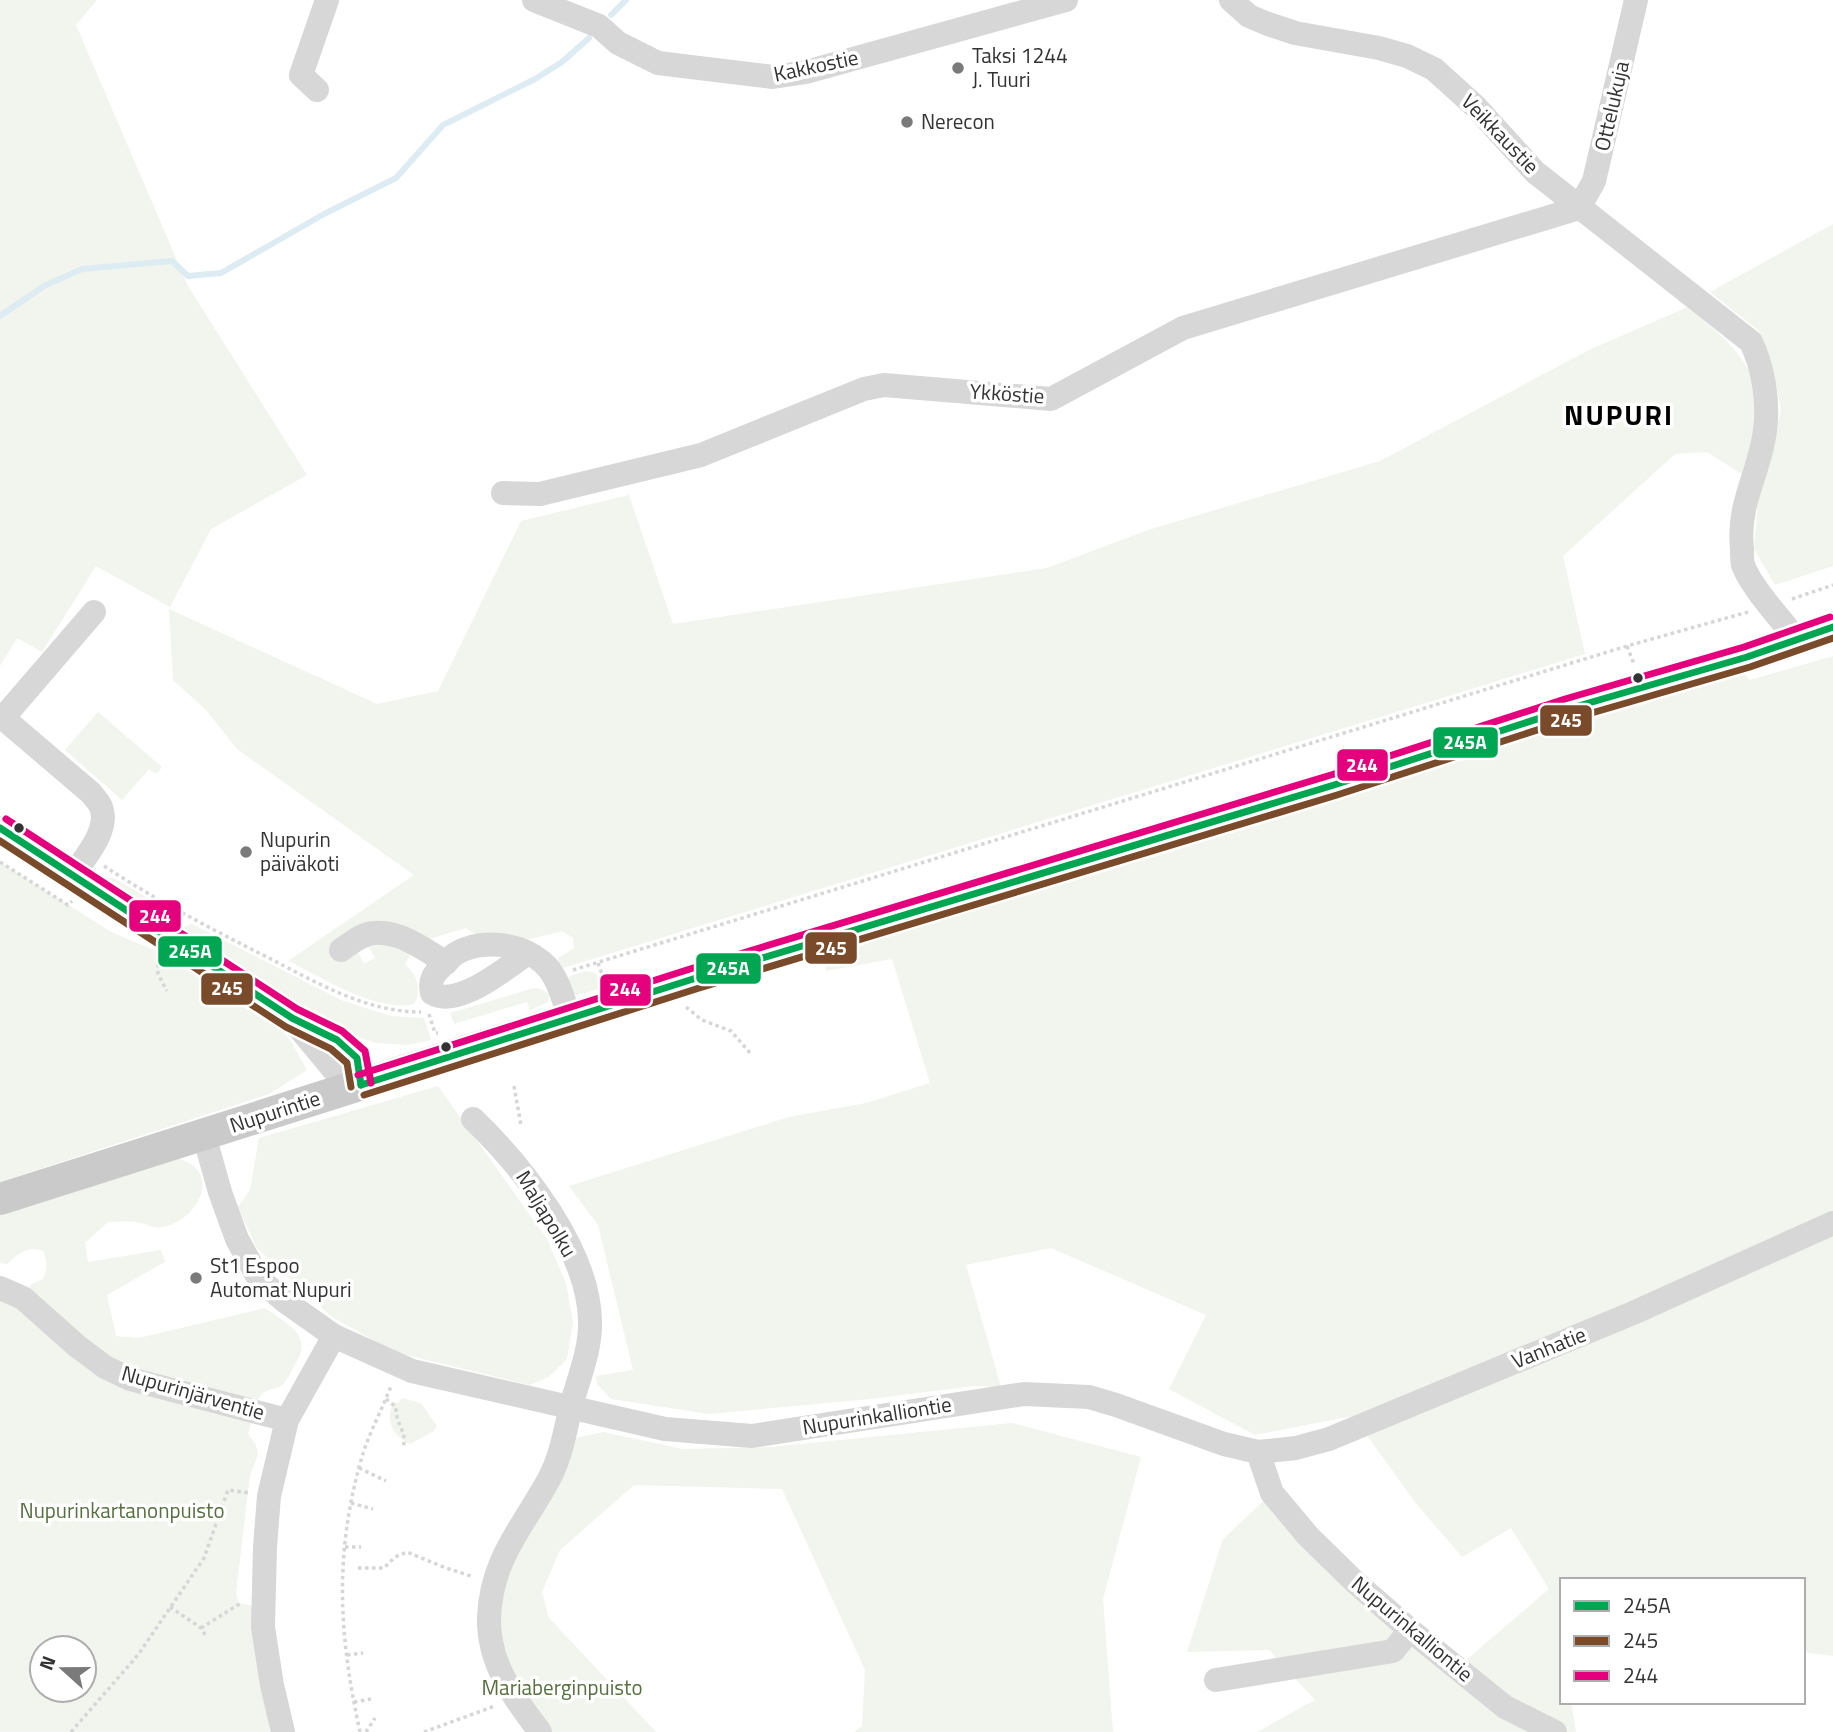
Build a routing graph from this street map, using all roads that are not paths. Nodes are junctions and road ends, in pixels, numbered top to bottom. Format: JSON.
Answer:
{"nodes":[{"id":1,"x":327,"y":0,"type":"edge"},
{"id":2,"x":534,"y":0,"type":"edge"},
{"id":3,"x":1066,"y":0,"type":"edge"},
{"id":4,"x":1231,"y":0,"type":"edge"},
{"id":5,"x":1636,"y":0,"type":"edge"},
{"id":6,"x":317,"y":90,"type":"dead end"},
{"id":7,"x":1579,"y":208,"type":"junction"},
{"id":8,"x":503,"y":493,"type":"dead end"},
{"id":9,"x":94,"y":612,"type":"dead end"},
{"id":10,"x":1833,"y":627,"type":"edge"},
{"id":11,"x":1796,"y":639,"type":"junction"},
{"id":12,"x":0,"y":828,"type":"edge"},
{"id":13,"x":73,"y":875,"type":"junction"},
{"id":14,"x":341,"y":950,"type":"dead end"},
{"id":15,"x":527,"y":954,"type":"junction"},
{"id":16,"x":446,"y":963,"type":"junction"},
{"id":17,"x":570,"y":1019,"type":"junction"},
{"id":18,"x":361,"y":1085,"type":"junction"},
{"id":19,"x":473,"y":1119,"type":"dead end"},
{"id":20,"x":205,"y":1135,"type":"junction"},
{"id":21,"x":0,"y":1199,"type":"edge"},
{"id":22,"x":1833,"y":1223,"type":"edge"},
{"id":23,"x":0,"y":1288,"type":"edge"},
{"id":24,"x":334,"y":1336,"type":"junction"},
{"id":25,"x":571,"y":1406,"type":"junction"},
{"id":26,"x":287,"y":1420,"type":"junction"},
{"id":27,"x":1258,"y":1452,"type":"junction"},
{"id":28,"x":1410,"y":1630,"type":"junction"},
{"id":29,"x":1216,"y":1680,"type":"dead end"},
{"id":30,"x":283,"y":1732,"type":"edge"},
{"id":31,"x":540,"y":1732,"type":"edge"},
{"id":32,"x":1555,"y":1732,"type":"edge"}],
"edges":[{"from":1,"to":6,"type":"street"},
{"from":2,"to":3,"type":"street","name":"Kakkostie"},
{"from":4,"to":7,"type":"street","name":"Veikkaustie"},
{"from":5,"to":7,"type":"street","name":"Ottelukuja"},
{"from":7,"to":8,"type":"street","name":"Ykköstie"},
{"from":7,"to":11,"type":"street","name":"Veikkaustie"},
{"from":9,"to":13,"type":"street"},
{"from":10,"to":11,"type":"main road","name":"Nupurintie"},
{"from":11,"to":17,"type":"main road","name":"Nupurintie"},
{"from":12,"to":13,"type":"street"},
{"from":13,"to":18,"type":"street"},
{"from":14,"to":16,"type":"street"},
{"from":15,"to":16,"type":"street"},
{"from":15,"to":16,"type":"street"},
{"from":15,"to":17,"type":"street"},
{"from":17,"to":18,"type":"main road","name":"Nupurintie"},
{"from":18,"to":20,"type":"main road","name":"Nupurintie"},
{"from":19,"to":25,"type":"street","name":"Maljapolku"},
{"from":20,"to":21,"type":"main road","name":"Nupurintie"},
{"from":20,"to":24,"type":"street","name":"Nupurinkalliontie"},
{"from":22,"to":27,"type":"street","name":"Vanhatie"},
{"from":23,"to":26,"type":"street","name":"Nupurinjärventie"},
{"from":24,"to":25,"type":"street","name":"Nupurinkalliontie"},
{"from":24,"to":26,"type":"street"},
{"from":25,"to":27,"type":"street","name":"Nupurinkalliontie"},
{"from":25,"to":31,"type":"street","name":"Maljapolku"},
{"from":26,"to":30,"type":"street"},
{"from":27,"to":28,"type":"street","name":"Nupurinkalliontie"},
{"from":28,"to":29,"type":"street"},
{"from":28,"to":32,"type":"street","name":"Nupurinkalliontie"}]}
